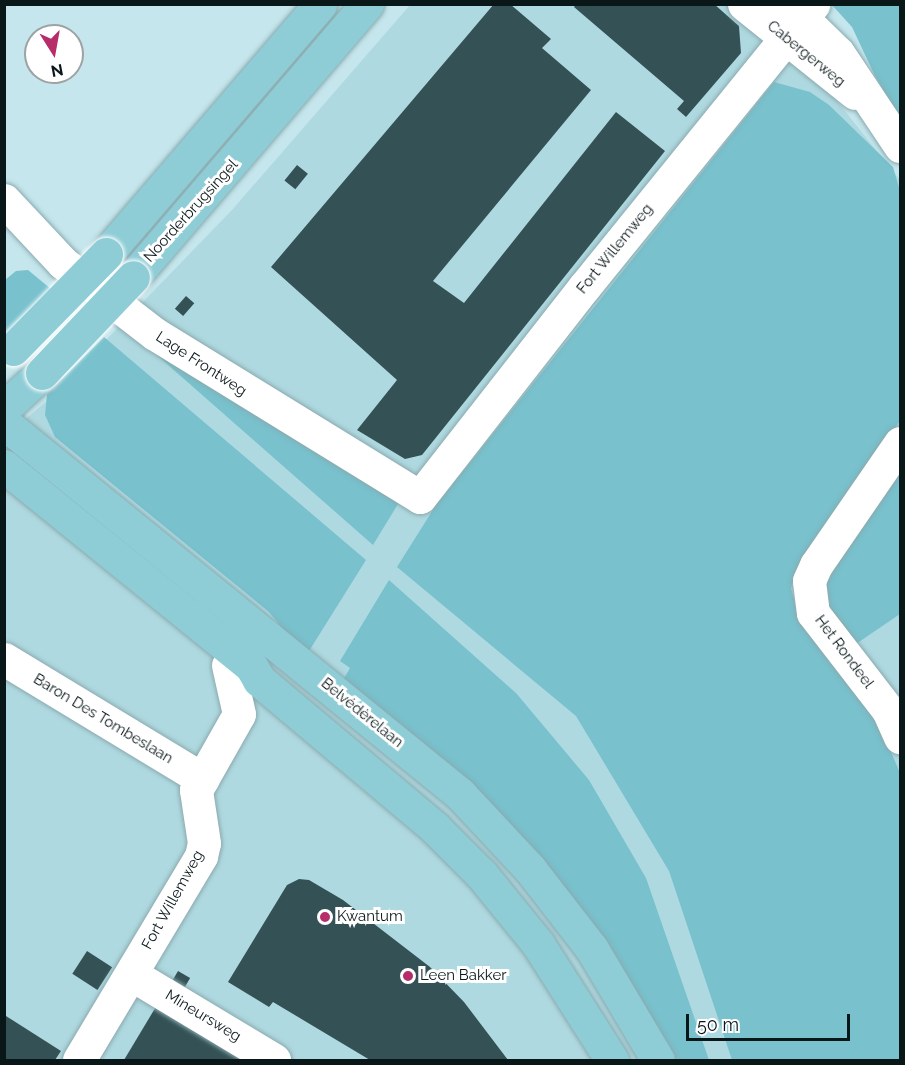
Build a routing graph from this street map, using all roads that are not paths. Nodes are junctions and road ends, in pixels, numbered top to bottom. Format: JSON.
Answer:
{"nodes":[{"id":1,"x":320,"y":4,"type":"edge"},
{"id":2,"x":367,"y":4,"type":"edge"},
{"id":3,"x":744,"y":4,"type":"edge"},
{"id":4,"x":798,"y":16,"type":"edge"},
{"id":5,"x":900,"y":146,"type":"edge"},
{"id":6,"x":4,"y":200,"type":"edge"},
{"id":7,"x":9,"y":354,"type":"edge"},
{"id":8,"x":4,"y":408,"type":"edge"},
{"id":9,"x":4,"y":423,"type":"edge"},
{"id":10,"x":900,"y":443,"type":"edge"},
{"id":11,"x":4,"y":466,"type":"edge"},
{"id":12,"x":4,"y":490,"type":"edge"},
{"id":13,"x":420,"y":497,"type":"joint"},
{"id":14,"x":4,"y":659,"type":"edge"},
{"id":15,"x":228,"y":665,"type":"junction"},
{"id":16,"x":259,"y":680,"type":"junction"},
{"id":17,"x":900,"y":737,"type":"edge"},
{"id":18,"x":202,"y":779,"type":"junction"},
{"id":19,"x":130,"y":974,"type":"junction"},
{"id":20,"x":79,"y":1060,"type":"edge"},
{"id":21,"x":275,"y":1060,"type":"edge"},
{"id":22,"x":612,"y":1060,"type":"edge"},
{"id":23,"x":658,"y":1060,"type":"edge"}],
"edges":[{"from":1,"to":7,"type":"main road","bridge":true},
{"from":2,"to":8,"type":"main road","name":"Noorderbrugsingel","bridge":true},
{"from":3,"to":4,"type":"street","name":"Cabergerweg"},
{"from":4,"to":5,"type":"street","name":"Cabergerweg"},
{"from":4,"to":13,"type":"street","name":"Fort Willemweg"},
{"from":6,"to":13,"type":"street","name":"Lage Frontweg"},
{"from":9,"to":23,"type":"main road","name":"Belvédèrelaan"},
{"from":10,"to":17,"type":"street","name":"Het Rondeel"},
{"from":11,"to":16,"type":"main road"},
{"from":12,"to":15,"type":"main road"},
{"from":14,"to":18,"type":"street","name":"Baron Des Tombeslaan"},
{"from":15,"to":16,"type":"main road"},
{"from":15,"to":18,"type":"street","name":"Fort Willemweg"},
{"from":16,"to":22,"type":"main road"},
{"from":18,"to":19,"type":"street","name":"Fort Willemweg"},
{"from":19,"to":20,"type":"street","name":"Fort Willemweg"},
{"from":19,"to":21,"type":"street","name":"Mineursweg"}]}
